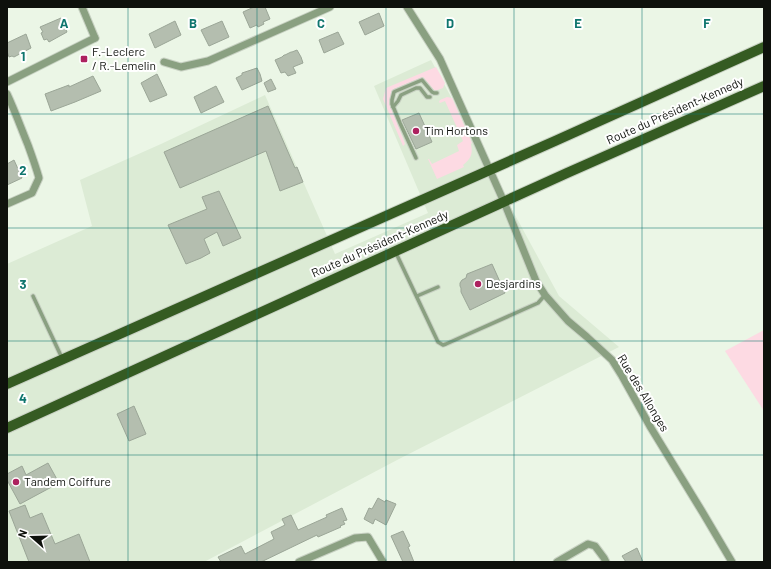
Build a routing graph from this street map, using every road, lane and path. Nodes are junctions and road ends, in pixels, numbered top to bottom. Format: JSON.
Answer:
{"nodes":[{"id":1,"x":82,"y":7,"type":"edge"},
{"id":2,"x":330,"y":7,"type":"edge"},
{"id":3,"x":407,"y":7,"type":"edge"},
{"id":4,"x":764,"y":47,"type":"edge"},
{"id":5,"x":164,"y":62,"type":"dead end"},
{"id":6,"x":7,"y":82,"type":"edge"},
{"id":7,"x":764,"y":86,"type":"edge"},
{"id":8,"x":437,"y":93,"type":"dead end"},
{"id":9,"x":7,"y":94,"type":"edge"},
{"id":10,"x":430,"y":97,"type":"dead end"},
{"id":11,"x":393,"y":107,"type":"junction"},
{"id":12,"x":416,"y":158,"type":"dead end"},
{"id":13,"x":490,"y":170,"type":"junction"},
{"id":14,"x":504,"y":202,"type":"junction"},
{"id":15,"x":7,"y":204,"type":"edge"},
{"id":16,"x":395,"y":251,"type":"junction"},
{"id":17,"x":438,"y":287,"type":"dead end"},
{"id":18,"x":545,"y":295,"type":"junction"},
{"id":19,"x":33,"y":296,"type":"dead end"},
{"id":20,"x":417,"y":296,"type":"junction"},
{"id":21,"x":63,"y":360,"type":"junction"},
{"id":22,"x":7,"y":384,"type":"edge"},
{"id":23,"x":7,"y":428,"type":"edge"},
{"id":24,"x":605,"y":560,"type":"edge"},
{"id":25,"x":299,"y":562,"type":"edge"},
{"id":26,"x":383,"y":562,"type":"edge"},
{"id":27,"x":557,"y":562,"type":"edge"},
{"id":28,"x":732,"y":562,"type":"edge"}],
"edges":[{"from":1,"to":6,"type":"street"},
{"from":2,"to":5,"type":"street"},
{"from":3,"to":13,"type":"street","name":"Rue des Allonges"},
{"from":4,"to":13,"type":"main road","name":"Route du Président-Kennedy"},
{"from":7,"to":14,"type":"main road","name":"Route du Président-Kennedy"},
{"from":8,"to":11,"type":"lane"},
{"from":9,"to":15,"type":"street"},
{"from":10,"to":11,"type":"lane"},
{"from":11,"to":12,"type":"lane"},
{"from":13,"to":14,"type":"street","name":"Rue des Allonges"},
{"from":13,"to":21,"type":"main road","name":"Route du Président-Kennedy"},
{"from":14,"to":16,"type":"main road","name":"Route du Président-Kennedy"},
{"from":14,"to":18,"type":"street","name":"Rue des Allonges"},
{"from":16,"to":20,"type":"lane"},
{"from":16,"to":23,"type":"main road","name":"Route du Président-Kennedy"},
{"from":17,"to":20,"type":"lane"},
{"from":18,"to":20,"type":"lane"},
{"from":18,"to":28,"type":"street","name":"Rue des Allonges"},
{"from":19,"to":21,"type":"lane"},
{"from":21,"to":22,"type":"main road","name":"Route du Président-Kennedy"},
{"from":24,"to":27,"type":"street"},
{"from":25,"to":26,"type":"street"}]}
